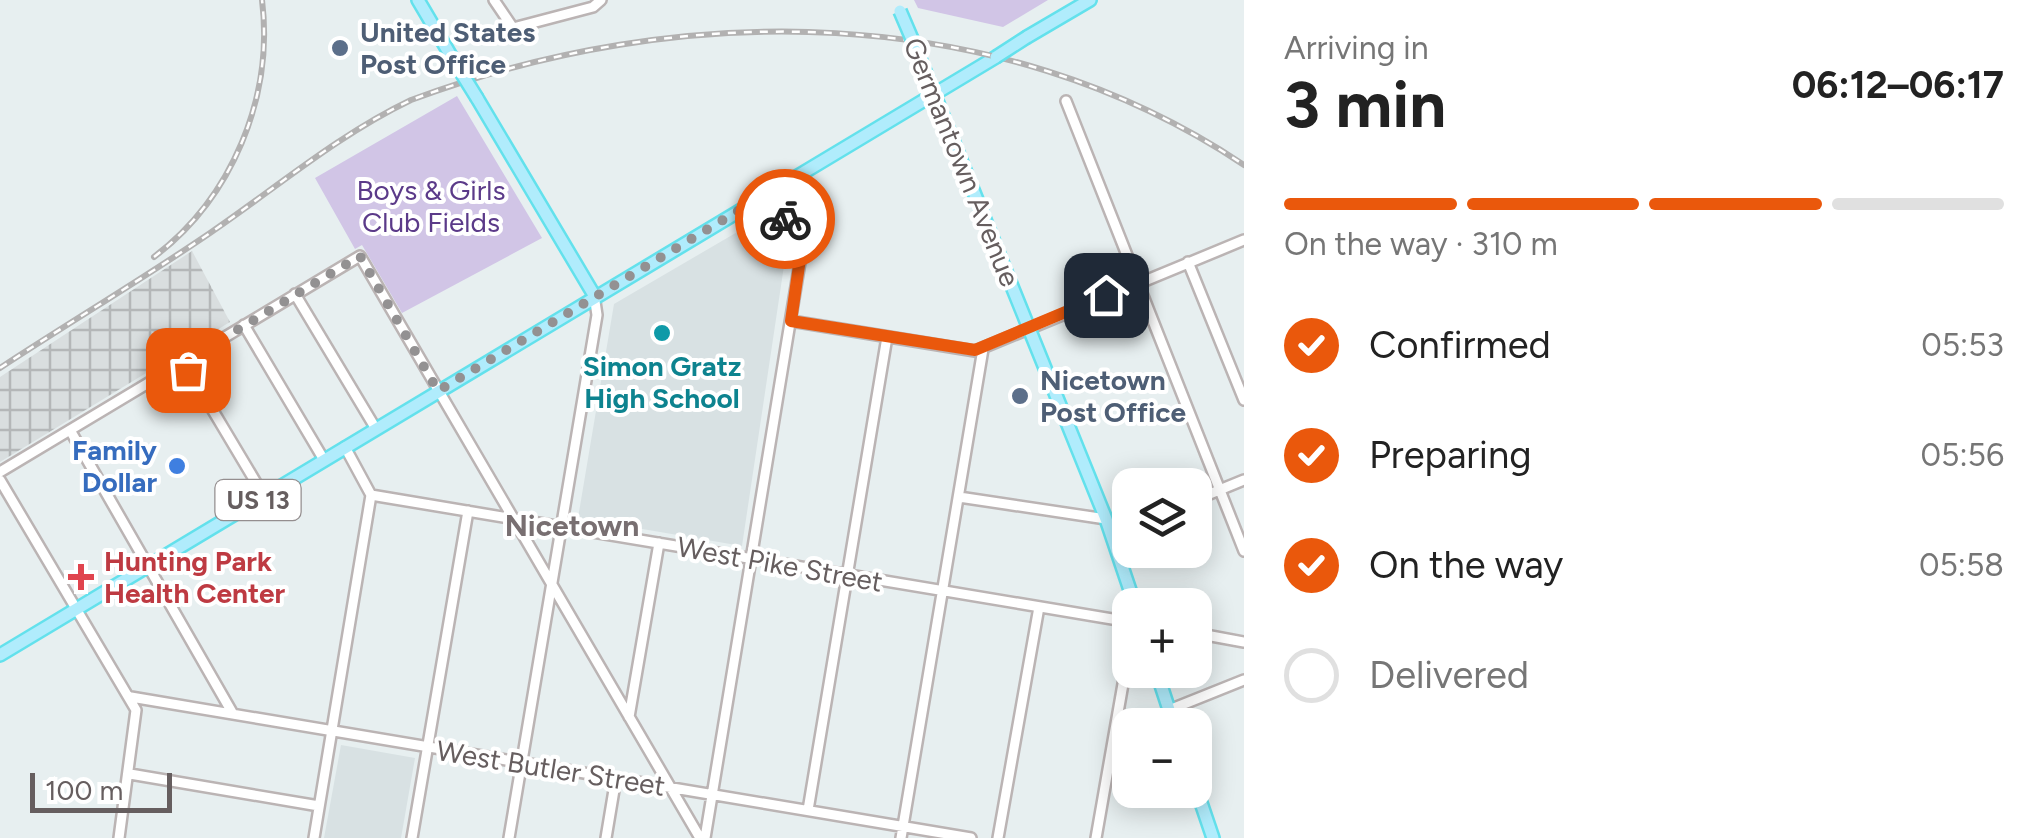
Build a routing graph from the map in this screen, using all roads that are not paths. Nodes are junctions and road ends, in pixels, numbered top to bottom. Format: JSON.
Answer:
{"nodes":[{"id":1,"x":418,"y":0,"type":"edge"},
{"id":2,"x":494,"y":0,"type":"edge"},
{"id":3,"x":1090,"y":0,"type":"edge"},
{"id":4,"x":602,"y":1,"type":"edge"},
{"id":5,"x":898,"y":5,"type":"edge"},
{"id":6,"x":934,"y":94,"type":"junction"},
{"id":7,"x":1066,"y":101,"type":"dead end"},
{"id":8,"x":768,"y":193,"type":"junction"},
{"id":9,"x":1243,"y":244,"type":"edge"},
{"id":10,"x":1188,"y":262,"type":"junction"},
{"id":11,"x":1139,"y":282,"type":"junction"},
{"id":12,"x":295,"y":294,"type":"junction"},
{"id":13,"x":594,"y":295,"type":"junction"},
{"id":14,"x":791,"y":321,"type":"junction"},
{"id":15,"x":244,"y":325,"type":"junction"},
{"id":16,"x":1030,"y":328,"type":"junction"},
{"id":17,"x":887,"y":337,"type":"junction"},
{"id":18,"x":983,"y":349,"type":"junction"},
{"id":19,"x":184,"y":362,"type":"junction"},
{"id":20,"x":438,"y":391,"type":"junction"},
{"id":21,"x":1244,"y":400,"type":"edge"},
{"id":22,"x":376,"y":429,"type":"junction"},
{"id":23,"x":70,"y":430,"type":"junction"},
{"id":24,"x":346,"y":447,"type":"junction"},
{"id":25,"x":324,"y":460,"type":"junction"},
{"id":26,"x":0,"y":472,"type":"edge"},
{"id":27,"x":0,"y":480,"type":"edge"},
{"id":28,"x":1244,"y":480,"type":"edge"},
{"id":29,"x":1223,"y":489,"type":"junction"},
{"id":30,"x":1212,"y":493,"type":"edge"},
{"id":31,"x":371,"y":495,"type":"junction"},
{"id":32,"x":264,"y":496,"type":"junction"},
{"id":33,"x":960,"y":497,"type":"junction"},
{"id":34,"x":468,"y":511,"type":"junction"},
{"id":35,"x":515,"y":519,"type":"junction"},
{"id":36,"x":1106,"y":519,"type":"junction"},
{"id":37,"x":562,"y":527,"type":"junction"},
{"id":38,"x":1112,"y":534,"type":"edge"},
{"id":39,"x":659,"y":543,"type":"junction"},
{"id":40,"x":1244,"y":552,"type":"edge"},
{"id":41,"x":752,"y":559,"type":"junction"},
{"id":42,"x":148,"y":566,"type":"junction"},
{"id":43,"x":846,"y":575,"type":"junction"},
{"id":44,"x":552,"y":585,"type":"junction"},
{"id":45,"x":944,"y":591,"type":"junction"},
{"id":46,"x":1039,"y":607,"type":"junction"},
{"id":47,"x":78,"y":609,"type":"junction"},
{"id":48,"x":1112,"y":619,"type":"edge"},
{"id":49,"x":1212,"y":637,"type":"edge"},
{"id":50,"x":1244,"y":642,"type":"edge"},
{"id":51,"x":0,"y":655,"type":"edge"},
{"id":52,"x":1244,"y":680,"type":"edge"},
{"id":53,"x":1122,"y":688,"type":"edge"},
{"id":54,"x":130,"y":697,"type":"junction"},
{"id":55,"x":1174,"y":708,"type":"edge"},
{"id":56,"x":232,"y":714,"type":"junction"},
{"id":57,"x":630,"y":717,"type":"junction"},
{"id":58,"x":332,"y":731,"type":"junction"},
{"id":59,"x":428,"y":747,"type":"junction"},
{"id":60,"x":521,"y":762,"type":"junction"},
{"id":61,"x":130,"y":774,"type":"junction"},
{"id":62,"x":616,"y":778,"type":"junction"},
{"id":63,"x":670,"y":787,"type":"junction"},
{"id":64,"x":712,"y":794,"type":"junction"},
{"id":65,"x":319,"y":806,"type":"junction"},
{"id":66,"x":1203,"y":808,"type":"edge"},
{"id":67,"x":808,"y":810,"type":"junction"},
{"id":68,"x":902,"y":826,"type":"junction"},
{"id":69,"x":119,"y":838,"type":"edge"},
{"id":70,"x":314,"y":838,"type":"edge"},
{"id":71,"x":412,"y":838,"type":"edge"},
{"id":72,"x":509,"y":838,"type":"edge"},
{"id":73,"x":606,"y":838,"type":"edge"},
{"id":74,"x":702,"y":838,"type":"edge"},
{"id":75,"x":900,"y":838,"type":"edge"},
{"id":76,"x":972,"y":838,"type":"edge"},
{"id":77,"x":998,"y":838,"type":"edge"},
{"id":78,"x":1096,"y":838,"type":"edge"},
{"id":79,"x":1213,"y":838,"type":"edge"}],
"edges":[{"from":1,"to":13,"type":"main road","bridge":true},
{"from":2,"to":4,"type":"street"},
{"from":3,"to":6,"type":"main road","number":"US 13","bridge":true},
{"from":5,"to":6,"type":"main road","name":"Germantown Avenue","bridge":true},
{"from":6,"to":8,"type":"main road","number":"US 13"},
{"from":6,"to":16,"type":"main road","name":"Germantown Avenue"},
{"from":7,"to":11,"type":"street"},
{"from":8,"to":13,"type":"main road","number":"US 13"},
{"from":8,"to":14,"type":"street"},
{"from":9,"to":10,"type":"street"},
{"from":10,"to":11,"type":"street"},
{"from":10,"to":21,"type":"street"},
{"from":11,"to":16,"type":"street"},
{"from":11,"to":29,"type":"street"},
{"from":12,"to":15,"type":"street"},
{"from":12,"to":20,"type":"street"},
{"from":12,"to":22,"type":"street"},
{"from":13,"to":20,"type":"main road","number":"US 13"},
{"from":13,"to":37,"type":"street"},
{"from":14,"to":17,"type":"street"},
{"from":14,"to":41,"type":"street"},
{"from":15,"to":19,"type":"street"},
{"from":15,"to":25,"type":"street"},
{"from":16,"to":18,"type":"street"},
{"from":16,"to":36,"type":"main road","name":"Germantown Avenue"},
{"from":17,"to":18,"type":"street"},
{"from":17,"to":43,"type":"street"},
{"from":18,"to":33,"type":"street"},
{"from":19,"to":23,"type":"street"},
{"from":19,"to":32,"type":"street"},
{"from":20,"to":22,"type":"main road","number":"US 13"},
{"from":20,"to":35,"type":"street"},
{"from":22,"to":24,"type":"main road","number":"US 13"},
{"from":23,"to":26,"type":"street"},
{"from":23,"to":42,"type":"street"},
{"from":24,"to":25,"type":"main road","number":"US 13"},
{"from":24,"to":31,"type":"street"},
{"from":25,"to":32,"type":"main road","number":"US 13"},
{"from":27,"to":47,"type":"street"},
{"from":28,"to":29,"type":"street"},
{"from":29,"to":30,"type":"street"},
{"from":29,"to":40,"type":"street"},
{"from":31,"to":34,"type":"street","name":"West Pike Street"},
{"from":31,"to":58,"type":"street"},
{"from":32,"to":42,"type":"main road","number":"US 13"},
{"from":33,"to":36,"type":"street"},
{"from":33,"to":45,"type":"street"},
{"from":34,"to":35,"type":"street","name":"West Pike Street"},
{"from":34,"to":59,"type":"street"},
{"from":35,"to":37,"type":"street","name":"West Pike Street"},
{"from":35,"to":44,"type":"street"},
{"from":36,"to":38,"type":"main road","name":"Germantown Avenue"},
{"from":37,"to":39,"type":"street","name":"West Pike Street"},
{"from":37,"to":44,"type":"street"},
{"from":39,"to":41,"type":"street","name":"West Pike Street"},
{"from":39,"to":57,"type":"street"},
{"from":41,"to":43,"type":"street","name":"West Pike Street"},
{"from":41,"to":64,"type":"street"},
{"from":42,"to":47,"type":"main road","number":"US 13"},
{"from":42,"to":56,"type":"street"},
{"from":43,"to":45,"type":"street","name":"West Pike Street"},
{"from":43,"to":67,"type":"street"},
{"from":44,"to":57,"type":"street"},
{"from":44,"to":60,"type":"street"},
{"from":45,"to":46,"type":"street","name":"West Pike Street"},
{"from":45,"to":68,"type":"street"},
{"from":46,"to":48,"type":"street","name":"West Pike Street"},
{"from":46,"to":77,"type":"street"},
{"from":47,"to":51,"type":"main road","number":"US 13"},
{"from":47,"to":54,"type":"street"},
{"from":49,"to":50,"type":"street"},
{"from":52,"to":55,"type":"street"},
{"from":53,"to":78,"type":"street"},
{"from":54,"to":56,"type":"street","name":"West Butler Street"},
{"from":54,"to":61,"type":"street"},
{"from":56,"to":58,"type":"street","name":"West Butler Street"},
{"from":57,"to":63,"type":"street"},
{"from":58,"to":59,"type":"street","name":"West Butler Street"},
{"from":58,"to":65,"type":"street"},
{"from":59,"to":60,"type":"street","name":"West Butler Street"},
{"from":59,"to":71,"type":"street"},
{"from":60,"to":62,"type":"street","name":"West Butler Street"},
{"from":60,"to":72,"type":"street"},
{"from":61,"to":65,"type":"street"},
{"from":61,"to":69,"type":"street"},
{"from":62,"to":63,"type":"street","name":"West Butler Street"},
{"from":62,"to":73,"type":"street"},
{"from":63,"to":64,"type":"street","name":"West Butler Street"},
{"from":63,"to":74,"type":"street"},
{"from":64,"to":67,"type":"street","name":"West Butler Street"},
{"from":64,"to":74,"type":"street"},
{"from":65,"to":70,"type":"street"},
{"from":66,"to":79,"type":"main road"},
{"from":67,"to":68,"type":"street","name":"West Butler Street"},
{"from":68,"to":75,"type":"street"},
{"from":68,"to":76,"type":"street","name":"West Butler Street"}]}
